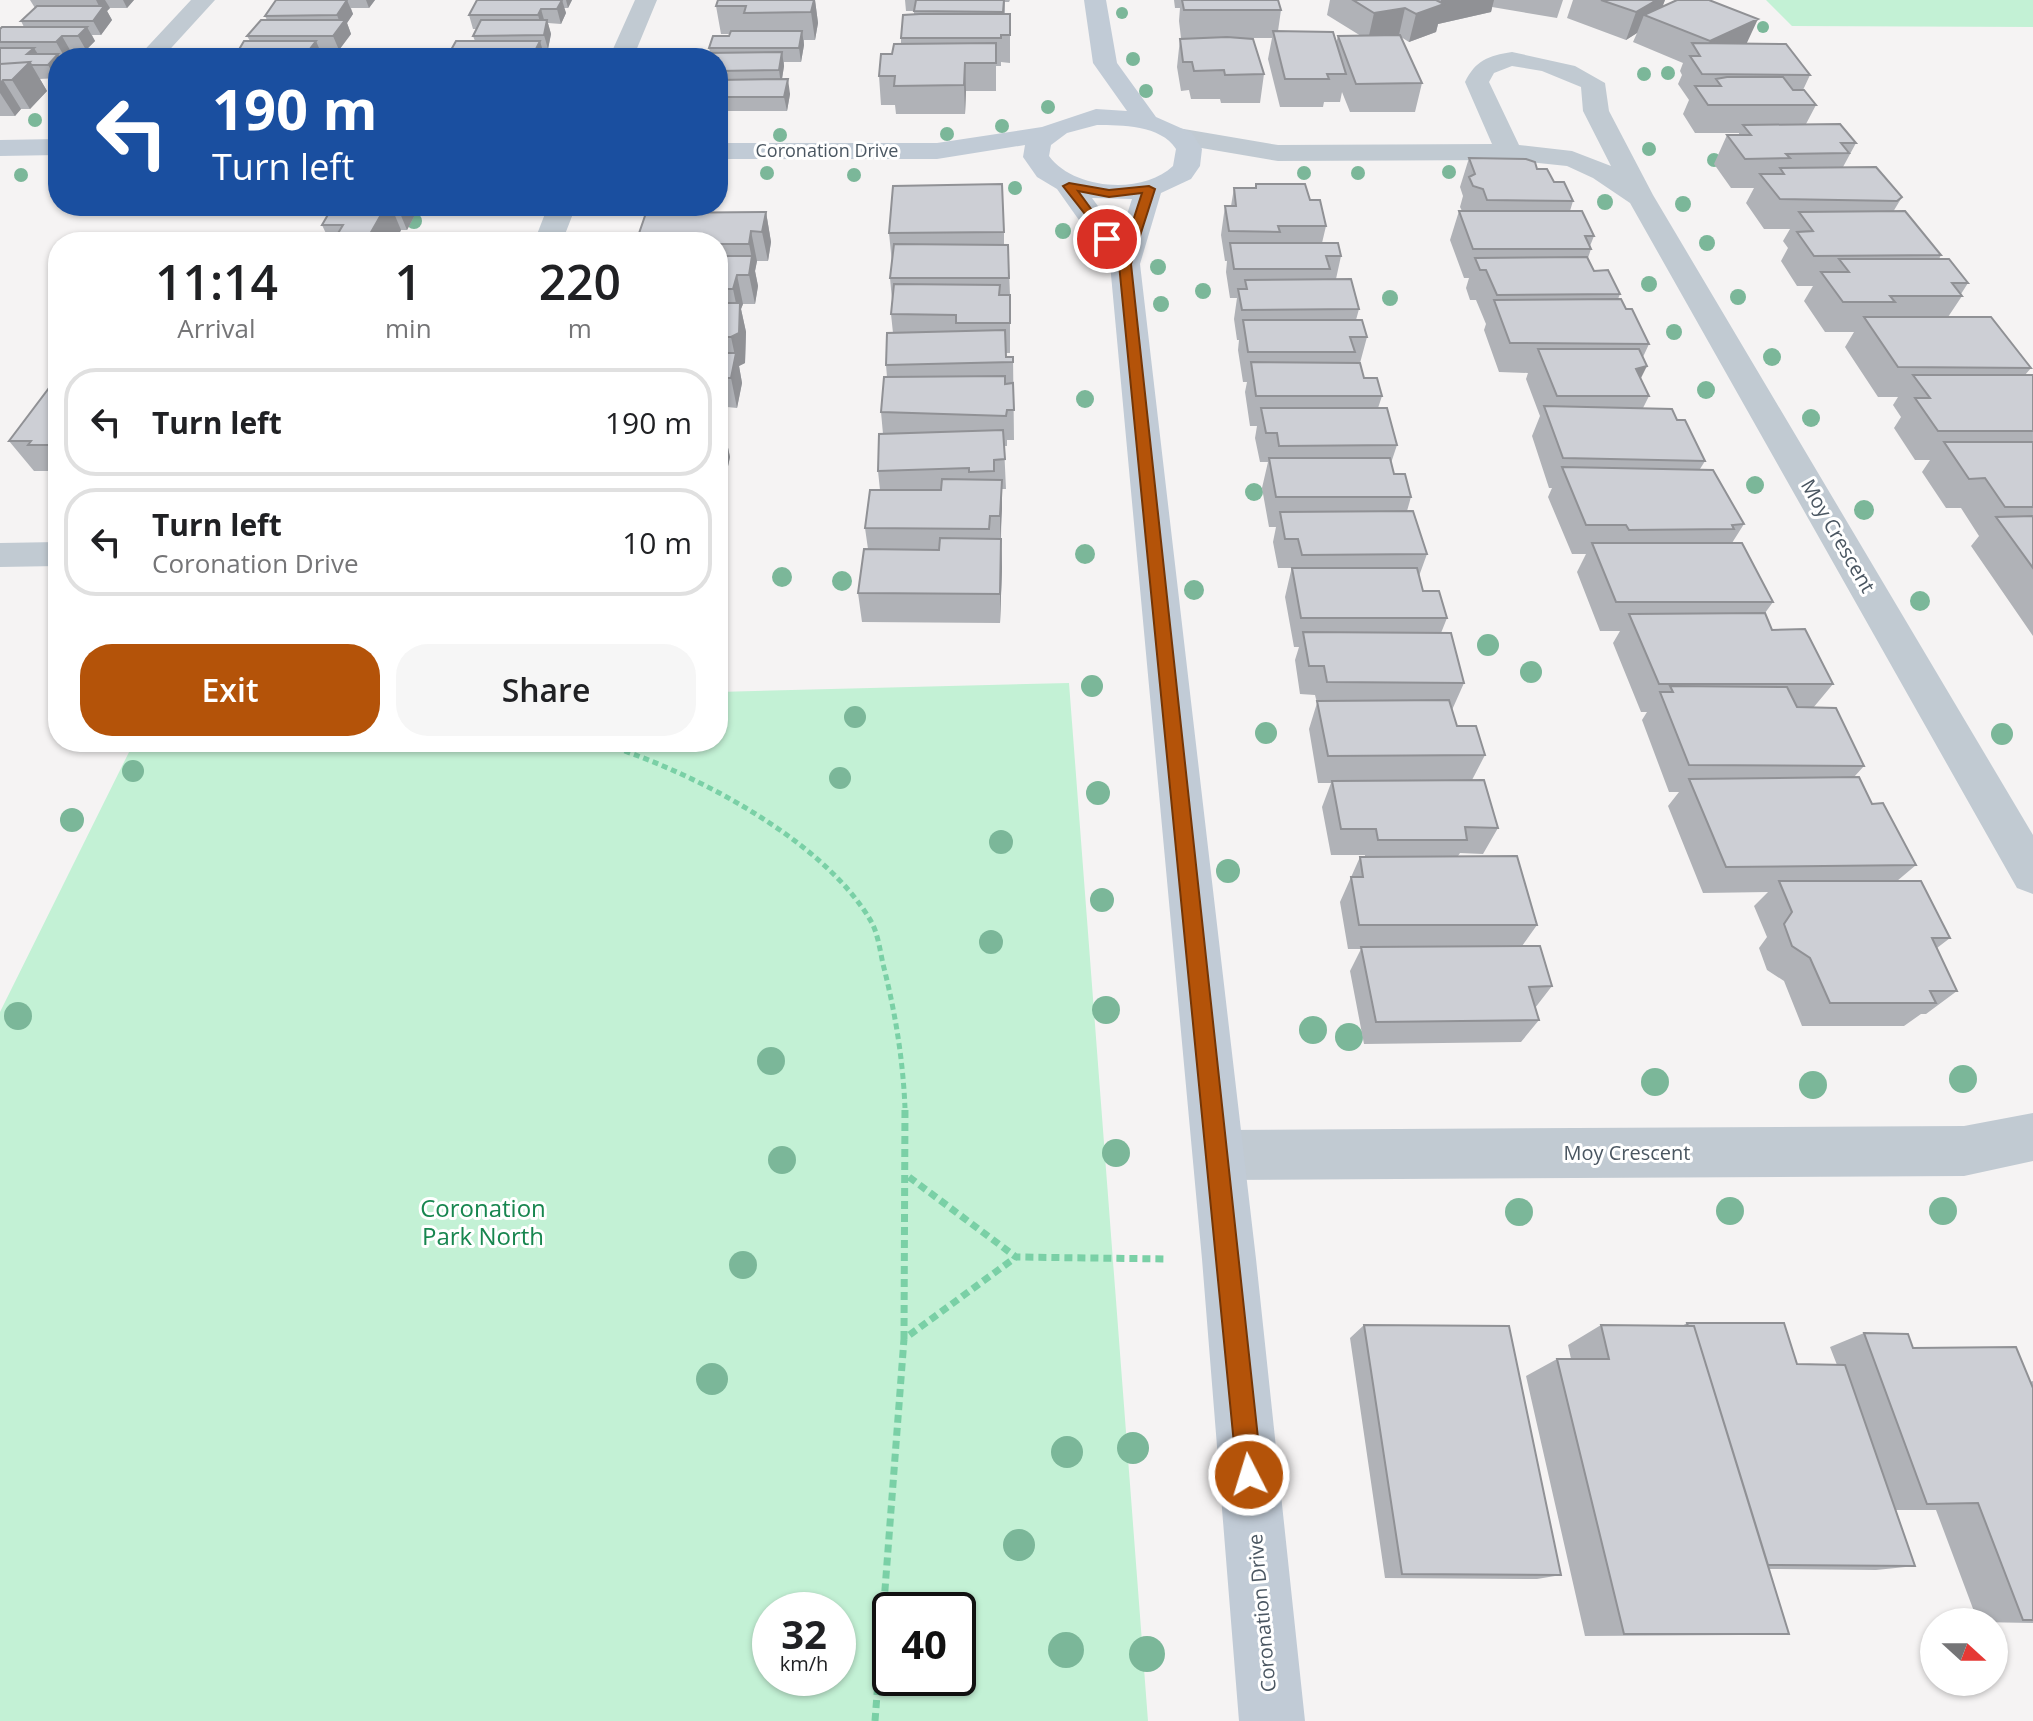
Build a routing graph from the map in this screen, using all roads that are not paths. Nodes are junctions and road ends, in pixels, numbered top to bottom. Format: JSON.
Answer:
{"nodes":[{"id":1,"x":204,"y":0,"type":"edge"},
{"id":2,"x":646,"y":0,"type":"edge"},
{"id":3,"x":1095,"y":0,"type":"edge"},
{"id":4,"x":158,"y":48,"type":"edge"},
{"id":5,"x":625,"y":48,"type":"edge"},
{"id":6,"x":1105,"y":63,"type":"junction"},
{"id":7,"x":1072,"y":121,"type":"junction"},
{"id":8,"x":1146,"y":121,"type":"junction"},
{"id":9,"x":1045,"y":134,"type":"junction"},
{"id":10,"x":1178,"y":136,"type":"junction"},
{"id":11,"x":48,"y":147,"type":"edge"},
{"id":12,"x":0,"y":148,"type":"edge"},
{"id":13,"x":728,"y":151,"type":"edge"},
{"id":14,"x":937,"y":151,"type":"junction"},
{"id":15,"x":1509,"y":152,"type":"junction"},
{"id":16,"x":1278,"y":153,"type":"junction"},
{"id":17,"x":1042,"y":169,"type":"junction"},
{"id":18,"x":1182,"y":173,"type":"junction"},
{"id":19,"x":1069,"y":186,"type":"junction"},
{"id":20,"x":1149,"y":189,"type":"junction"},
{"id":21,"x":1641,"y":198,"type":"junction"},
{"id":22,"x":1125,"y":264,"type":"junction"},
{"id":23,"x":48,"y":554,"type":"edge"},
{"id":24,"x":0,"y":555,"type":"edge"},
{"id":25,"x":2033,"y":875,"type":"edge"},
{"id":26,"x":2033,"y":1137,"type":"edge"},
{"id":27,"x":1219,"y":1155,"type":"junction"},
{"id":28,"x":1272,"y":1721,"type":"edge"}],
"edges":[{"from":1,"to":4,"type":"street"},
{"from":2,"to":5,"type":"street"},
{"from":3,"to":6,"type":"street"},
{"from":6,"to":7,"type":"street"},
{"from":6,"to":8,"type":"street"},
{"from":7,"to":8,"type":"street"},
{"from":7,"to":9,"type":"street","name":"Coronation Drive"},
{"from":8,"to":10,"type":"street"},
{"from":9,"to":14,"type":"street","name":"Coronation Drive"},
{"from":9,"to":17,"type":"street"},
{"from":10,"to":16,"type":"street","name":"Moy Crescent"},
{"from":10,"to":18,"type":"street"},
{"from":11,"to":12,"type":"street"},
{"from":13,"to":14,"type":"street","name":"Coronation Drive"},
{"from":14,"to":17,"type":"street","name":"Coronation Drive"},
{"from":15,"to":16,"type":"street","name":"Moy Crescent"},
{"from":15,"to":21,"type":"street","name":"Moy Crescent"},
{"from":15,"to":21,"type":"street","name":"Moy Crescent"},
{"from":16,"to":18,"type":"street","name":"Moy Crescent"},
{"from":17,"to":19,"type":"street"},
{"from":18,"to":20,"type":"street"},
{"from":19,"to":20,"type":"street"},
{"from":19,"to":22,"type":"street","name":"Coronation Drive"},
{"from":20,"to":22,"type":"street","name":"Coronation Drive"},
{"from":21,"to":25,"type":"street","name":"Moy Crescent"},
{"from":22,"to":27,"type":"street","name":"Coronation Drive"},
{"from":23,"to":24,"type":"street"},
{"from":26,"to":27,"type":"street","name":"Moy Crescent"},
{"from":27,"to":28,"type":"street","name":"Coronation Drive"}]}
